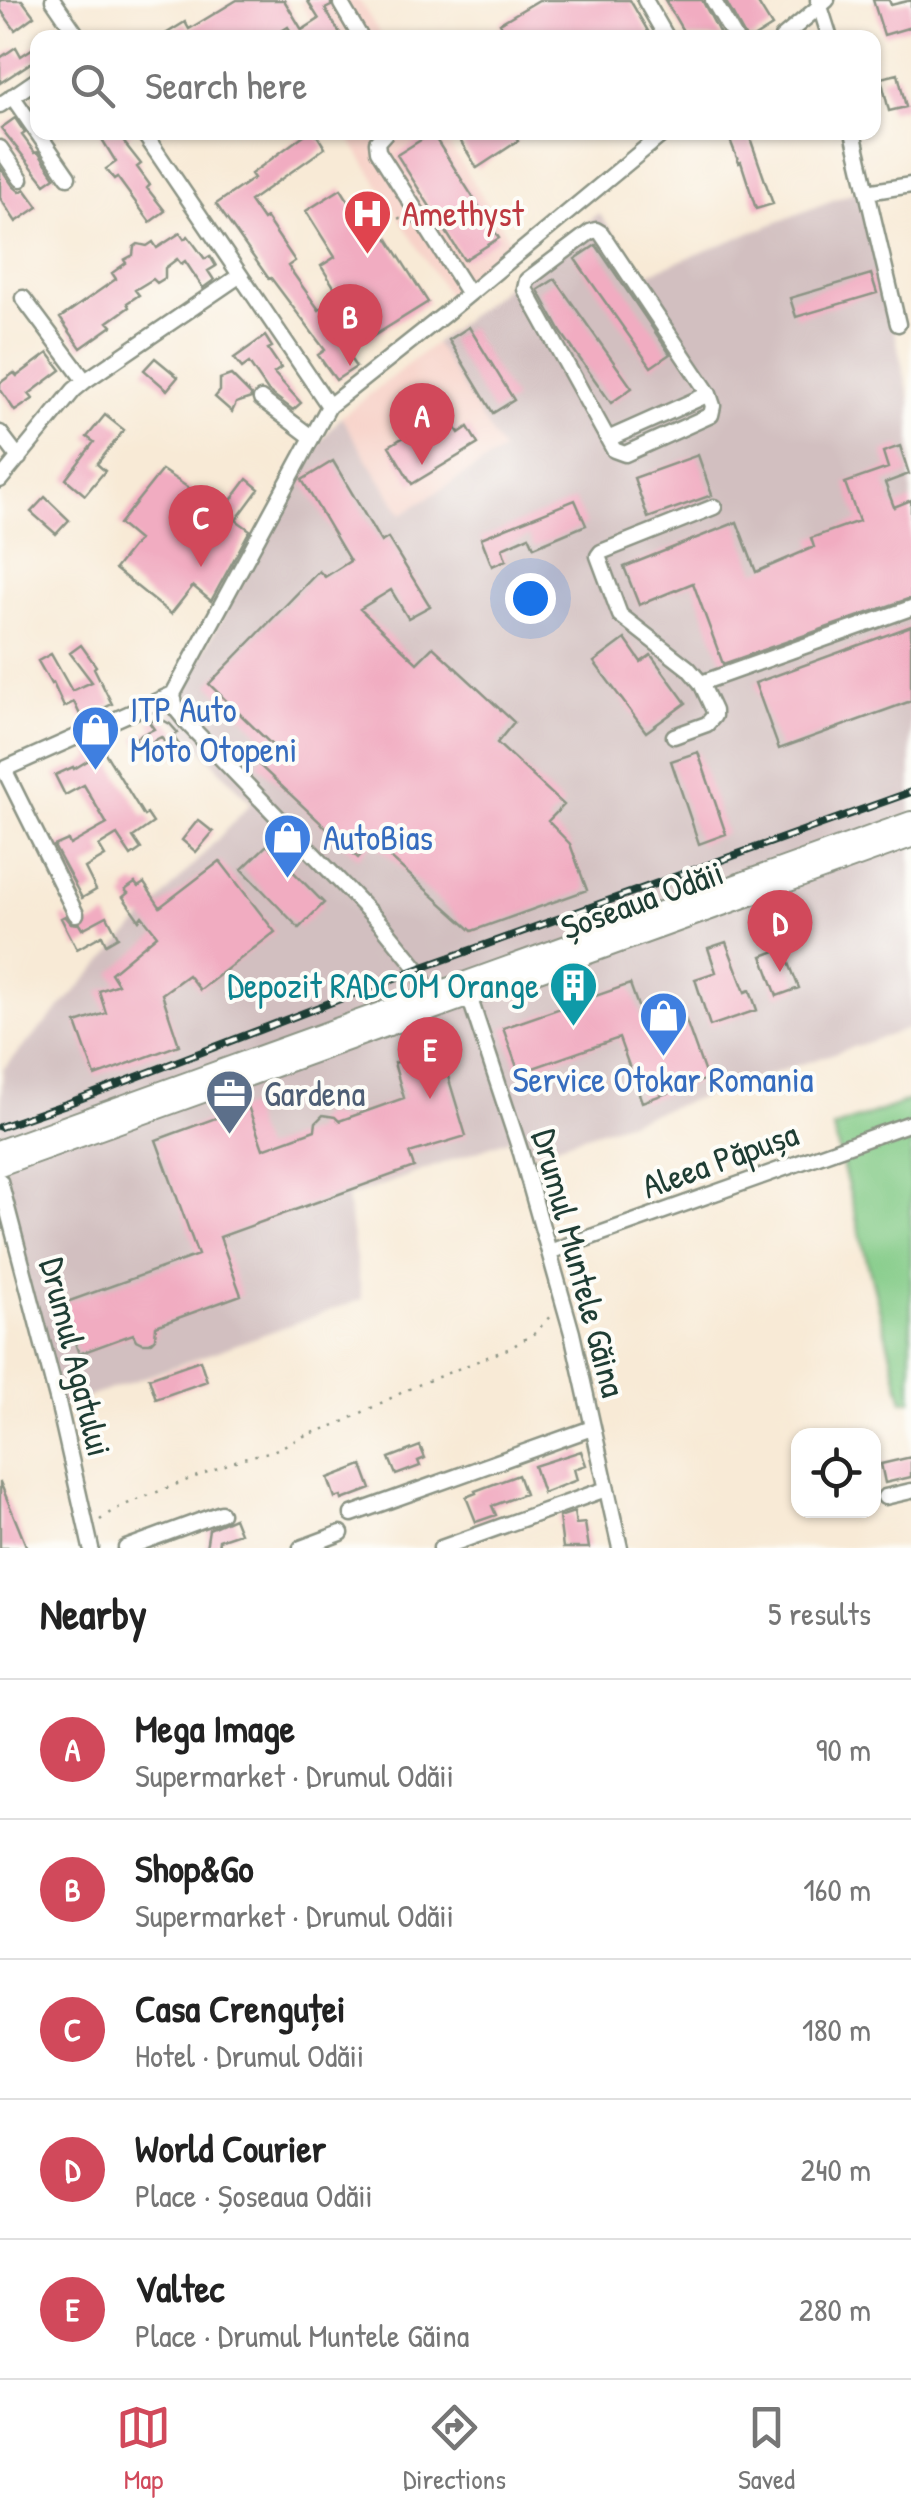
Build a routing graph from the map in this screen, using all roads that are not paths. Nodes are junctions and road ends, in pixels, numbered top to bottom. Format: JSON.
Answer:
{"nodes":[{"id":1,"x":53,"y":0,"type":"edge"},
{"id":2,"x":645,"y":0,"type":"edge"},
{"id":3,"x":714,"y":0,"type":"edge"},
{"id":4,"x":822,"y":2,"type":"edge"},
{"id":5,"x":340,"y":4,"type":"dead end"},
{"id":6,"x":74,"y":30,"type":"edge"},
{"id":7,"x":357,"y":30,"type":"edge"},
{"id":8,"x":662,"y":30,"type":"edge"},
{"id":9,"x":731,"y":30,"type":"edge"},
{"id":10,"x":791,"y":30,"type":"edge"},
{"id":11,"x":828,"y":30,"type":"edge"},
{"id":12,"x":30,"y":84,"type":"edge"},
{"id":13,"x":6,"y":100,"type":"edge"},
{"id":14,"x":30,"y":130,"type":"edge"},
{"id":15,"x":38,"y":140,"type":"edge"},
{"id":16,"x":148,"y":140,"type":"edge"},
{"id":17,"x":379,"y":140,"type":"edge"},
{"id":18,"x":656,"y":140,"type":"edge"},
{"id":19,"x":855,"y":140,"type":"edge"},
{"id":20,"x":0,"y":148,"type":"edge"},
{"id":21,"x":68,"y":177,"type":"dead end"},
{"id":22,"x":21,"y":179,"type":"dead end"},
{"id":23,"x":911,"y":184,"type":"edge"},
{"id":24,"x":867,"y":192,"type":"junction"},
{"id":25,"x":543,"y":234,"type":"junction"},
{"id":26,"x":558,"y":255,"type":"junction"},
{"id":27,"x":239,"y":276,"type":"junction"},
{"id":28,"x":469,"y":294,"type":"junction"},
{"id":29,"x":23,"y":298,"type":"dead end"},
{"id":30,"x":898,"y":324,"type":"dead end"},
{"id":31,"x":85,"y":381,"type":"junction"},
{"id":32,"x":261,"y":399,"type":"dead end"},
{"id":33,"x":329,"y":406,"type":"junction"},
{"id":34,"x":0,"y":433,"type":"edge"},
{"id":35,"x":310,"y":436,"type":"junction"},
{"id":36,"x":18,"y":458,"type":"junction"},
{"id":37,"x":0,"y":480,"type":"edge"},
{"id":38,"x":714,"y":507,"type":"dead end"},
{"id":39,"x":911,"y":608,"type":"edge"},
{"id":40,"x":701,"y":684,"type":"junction"},
{"id":41,"x":173,"y":694,"type":"junction"},
{"id":42,"x":674,"y":736,"type":"dead end"},
{"id":43,"x":2,"y":770,"type":"edge"},
{"id":44,"x":911,"y":821,"type":"edge"},
{"id":45,"x":911,"y":838,"type":"edge"},
{"id":46,"x":76,"y":914,"type":"dead end"},
{"id":47,"x":428,"y":993,"type":"junction"},
{"id":48,"x":469,"y":996,"type":"junction"},
{"id":49,"x":911,"y":1123,"type":"edge"},
{"id":50,"x":0,"y":1149,"type":"edge"},
{"id":51,"x":0,"y":1166,"type":"edge"},
{"id":52,"x":0,"y":1182,"type":"edge"},
{"id":53,"x":549,"y":1252,"type":"junction"},
{"id":54,"x":592,"y":1428,"type":"junction"},
{"id":55,"x":606,"y":1488,"type":"junction"},
{"id":56,"x":911,"y":1491,"type":"edge"},
{"id":57,"x":886,"y":1497,"type":"dead end"},
{"id":58,"x":221,"y":1513,"type":"dead end"},
{"id":59,"x":352,"y":1514,"type":"dead end"},
{"id":60,"x":341,"y":1533,"type":"dead end"},
{"id":61,"x":91,"y":1548,"type":"edge"},
{"id":62,"x":126,"y":1548,"type":"edge"},
{"id":63,"x":301,"y":1548,"type":"edge"},
{"id":64,"x":442,"y":1548,"type":"edge"},
{"id":65,"x":620,"y":1548,"type":"edge"}],
"edges":[{"from":1,"to":6,"type":"street"},
{"from":2,"to":8,"type":"street"},
{"from":3,"to":9,"type":"street"},
{"from":4,"to":10,"type":"street"},
{"from":4,"to":11,"type":"street"},
{"from":5,"to":7,"type":"street"},
{"from":12,"to":13,"type":"street"},
{"from":13,"to":14,"type":"street"},
{"from":15,"to":21,"type":"street"},
{"from":16,"to":27,"type":"street"},
{"from":17,"to":28,"type":"street"},
{"from":18,"to":25,"type":"street"},
{"from":19,"to":24,"type":"street"},
{"from":20,"to":22,"type":"street"},
{"from":23,"to":24,"type":"street"},
{"from":24,"to":30,"type":"street"},
{"from":25,"to":26,"type":"street"},
{"from":25,"to":28,"type":"street"},
{"from":26,"to":26,"type":"street"},
{"from":27,"to":31,"type":"street"},
{"from":27,"to":33,"type":"street"},
{"from":28,"to":33,"type":"street"},
{"from":29,"to":31,"type":"street"},
{"from":31,"to":36,"type":"street"},
{"from":32,"to":35,"type":"street"},
{"from":33,"to":35,"type":"street"},
{"from":34,"to":36,"type":"street"},
{"from":35,"to":41,"type":"street"},
{"from":36,"to":37,"type":"street"},
{"from":38,"to":40,"type":"street"},
{"from":39,"to":40,"type":"street"},
{"from":40,"to":42,"type":"street"},
{"from":41,"to":43,"type":"street"},
{"from":41,"to":47,"type":"street"},
{"from":43,"to":46,"type":"street"},
{"from":44,"to":47,"type":"main road","name":"Șoseaua Odăii"},
{"from":45,"to":48,"type":"main road","name":"Șoseaua Odăii"},
{"from":47,"to":50,"type":"main road","name":"Șoseaua Odăii"},
{"from":48,"to":51,"type":"main road","name":"Șoseaua Odăii"},
{"from":48,"to":53,"type":"street","name":"Drumul Muntele Găina"},
{"from":49,"to":53,"type":"street","name":"Aleea Păpușa"},
{"from":52,"to":61,"type":"street","name":"Drumul Agatului"},
{"from":53,"to":54,"type":"street","name":"Drumul Muntele Găina"},
{"from":54,"to":55,"type":"street","name":"Drumul Muntele Găina"},
{"from":54,"to":59,"type":"street"},
{"from":55,"to":64,"type":"street"},
{"from":55,"to":65,"type":"street","name":"Drumul Muntele Găina"},
{"from":56,"to":57,"type":"street"},
{"from":58,"to":62,"type":"street"},
{"from":60,"to":63,"type":"street"}]}
